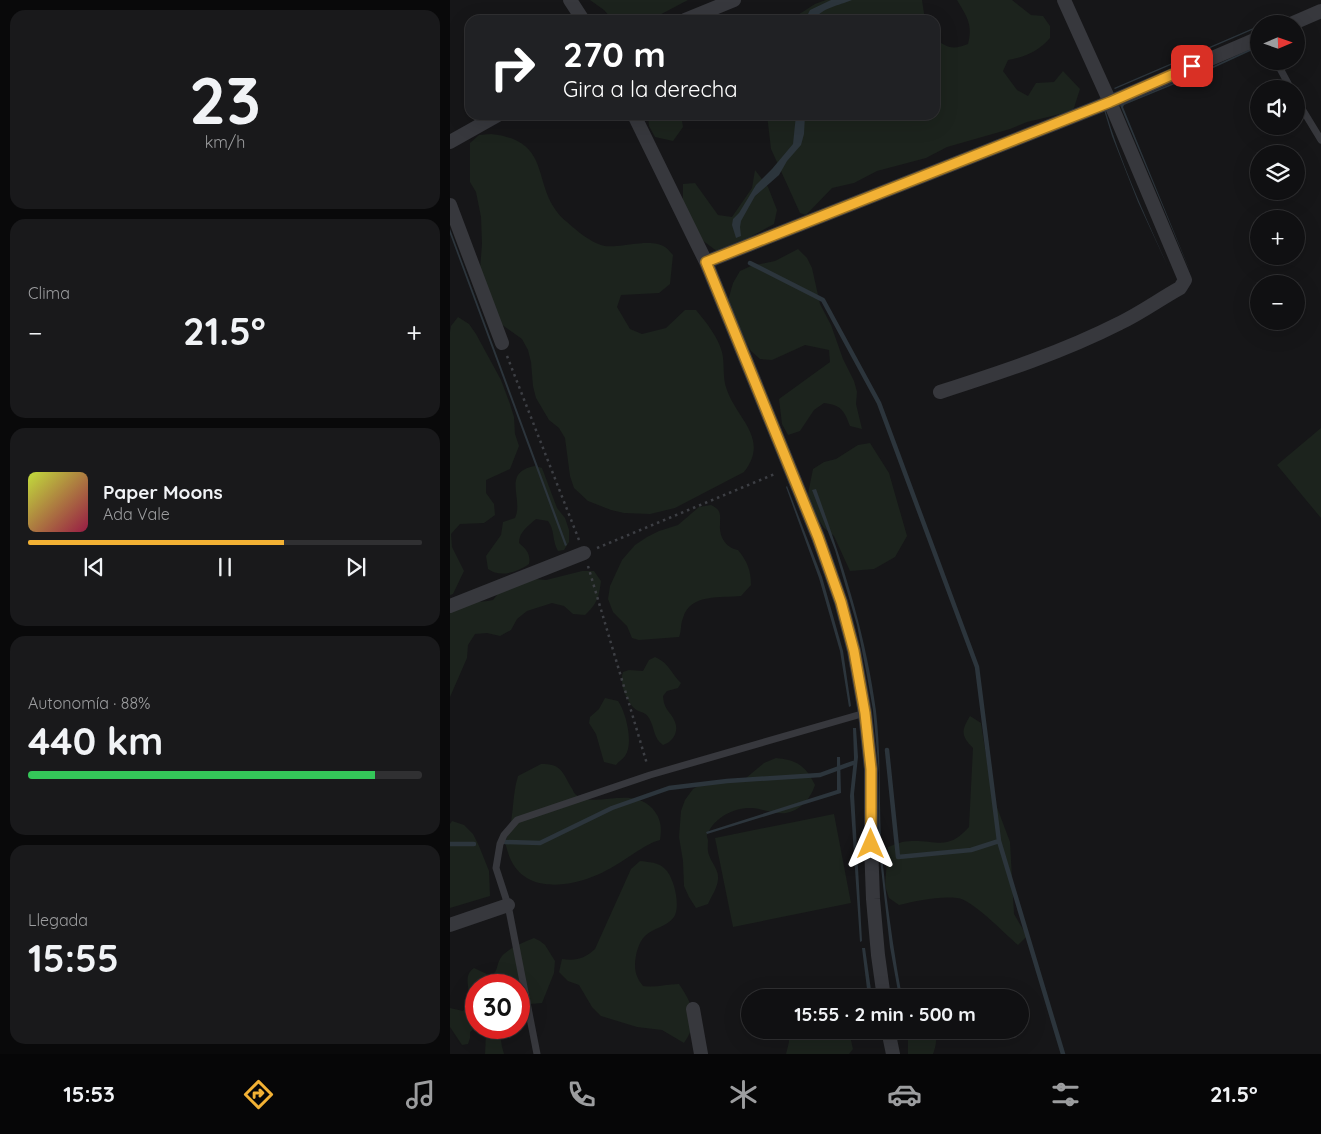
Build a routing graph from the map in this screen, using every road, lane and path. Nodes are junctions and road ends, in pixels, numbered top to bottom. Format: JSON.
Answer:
{"nodes":[{"id":1,"x":570,"y":0,"type":"edge"},
{"id":2,"x":734,"y":0,"type":"edge"},
{"id":3,"x":1064,"y":0,"type":"edge"},
{"id":4,"x":1321,"y":11,"type":"edge"},
{"id":5,"x":580,"y":15,"type":"edge"},
{"id":6,"x":697,"y":15,"type":"edge"},
{"id":7,"x":1305,"y":18,"type":"edge"},
{"id":8,"x":1250,"y":42,"type":"edge"},
{"id":9,"x":1110,"y":102,"type":"junction"},
{"id":10,"x":1305,"y":114,"type":"edge"},
{"id":11,"x":489,"y":120,"type":"edge"},
{"id":12,"x":636,"y":120,"type":"edge"},
{"id":13,"x":1321,"y":140,"type":"edge"},
{"id":14,"x":450,"y":142,"type":"edge"},
{"id":15,"x":450,"y":205,"type":"edge"},
{"id":16,"x":706,"y":262,"type":"junction"},
{"id":17,"x":502,"y":343,"type":"joint"},
{"id":18,"x":940,"y":392,"type":"dead end"},
{"id":19,"x":790,"y":468,"type":"junction"},
{"id":20,"x":584,"y":553,"type":"junction"},
{"id":21,"x":450,"y":606,"type":"edge"},
{"id":22,"x":865,"y":713,"type":"junction"},
{"id":23,"x":650,"y":775,"type":"junction"},
{"id":24,"x":508,"y":905,"type":"junction"},
{"id":25,"x":450,"y":925,"type":"edge"},
{"id":26,"x":883,"y":989,"type":"edge"},
{"id":27,"x":693,"y":1008,"type":"dead end"},
{"id":28,"x":890,"y":1039,"type":"edge"},
{"id":29,"x":536,"y":1054,"type":"edge"},
{"id":30,"x":701,"y":1054,"type":"edge"},
{"id":31,"x":893,"y":1054,"type":"edge"}],
"edges":[{"from":1,"to":5,"type":"street"},
{"from":2,"to":6,"type":"street"},
{"from":3,"to":9,"type":"street"},
{"from":4,"to":7,"type":"street"},
{"from":8,"to":9,"type":"street"},
{"from":9,"to":16,"type":"street"},
{"from":9,"to":18,"type":"street"},
{"from":10,"to":13,"type":"lane"},
{"from":11,"to":14,"type":"street"},
{"from":12,"to":16,"type":"street"},
{"from":15,"to":17,"type":"street"},
{"from":16,"to":19,"type":"street"},
{"from":17,"to":20,"type":"path"},
{"from":19,"to":20,"type":"path"},
{"from":19,"to":22,"type":"street"},
{"from":20,"to":21,"type":"street"},
{"from":20,"to":23,"type":"path"},
{"from":22,"to":23,"type":"lane"},
{"from":22,"to":26,"type":"street"},
{"from":23,"to":24,"type":"lane"},
{"from":24,"to":25,"type":"street"},
{"from":24,"to":29,"type":"lane"},
{"from":27,"to":30,"type":"street"},
{"from":28,"to":31,"type":"street"}]}
